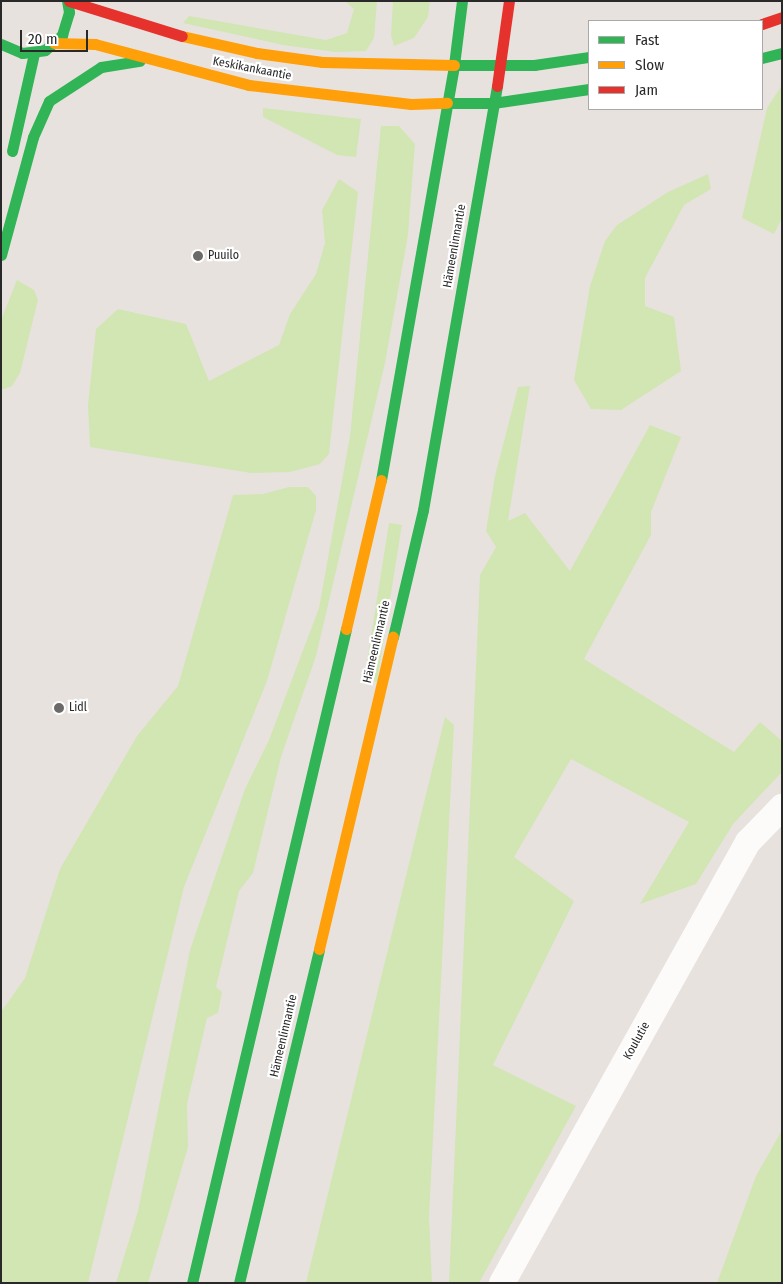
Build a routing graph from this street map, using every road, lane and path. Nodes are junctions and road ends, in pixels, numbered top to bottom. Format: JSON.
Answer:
{"nodes":[{"id":1,"x":68,"y":1,"type":"edge"},
{"id":2,"x":462,"y":1,"type":"edge"},
{"id":3,"x":509,"y":1,"type":"edge"},
{"id":4,"x":782,"y":18,"type":"edge"},
{"id":5,"x":763,"y":24,"type":"edge"},
{"id":6,"x":1,"y":44,"type":"edge"},
{"id":7,"x":54,"y":44,"type":"junction"},
{"id":8,"x":34,"y":53,"type":"junction"},
{"id":9,"x":782,"y":53,"type":"edge"},
{"id":10,"x":588,"y":57,"type":"edge"},
{"id":11,"x":763,"y":58,"type":"edge"},
{"id":12,"x":148,"y":59,"type":"junction"},
{"id":13,"x":501,"y":64,"type":"junction"},
{"id":14,"x":454,"y":65,"type":"junction"},
{"id":15,"x":588,"y":89,"type":"edge"},
{"id":16,"x":447,"y":103,"type":"junction"},
{"id":17,"x":494,"y":103,"type":"junction"},
{"id":18,"x":8,"y":167,"type":"dead end"},
{"id":19,"x":1,"y":255,"type":"edge"},
{"id":20,"x":782,"y":807,"type":"edge"},
{"id":21,"x":192,"y":1283,"type":"edge"},
{"id":22,"x":239,"y":1283,"type":"edge"},
{"id":23,"x":502,"y":1283,"type":"edge"}],
"edges":[{"from":1,"to":7,"type":"main road"},
{"from":1,"to":14,"type":"main road","name":"Keskikankaantie"},
{"from":2,"to":14,"type":"main road"},
{"from":3,"to":13,"type":"main road","name":"Hämeenlinnantie"},
{"from":4,"to":5,"type":"main road"},
{"from":6,"to":8,"type":"main road"},
{"from":7,"to":8,"type":"main road"},
{"from":7,"to":12,"type":"main road","name":"Keskikankaantie"},
{"from":8,"to":18,"type":"main road"},
{"from":9,"to":11,"type":"main road"},
{"from":10,"to":13,"type":"main road","name":"Keskikankaantie"},
{"from":12,"to":16,"type":"main road","name":"Keskikankaantie"},
{"from":12,"to":19,"type":"main road"},
{"from":13,"to":14,"type":"main road","name":"Keskikankaantie"},
{"from":13,"to":17,"type":"main road","name":"Hämeenlinnantie"},
{"from":14,"to":16,"type":"main road"},
{"from":15,"to":17,"type":"main road","name":"Keskikankaantie"},
{"from":16,"to":17,"type":"main road","name":"Keskikankaantie"},
{"from":16,"to":21,"type":"main road"},
{"from":17,"to":22,"type":"main road","name":"Hämeenlinnantie"},
{"from":20,"to":23,"type":"street","name":"Koulutie"}]}
